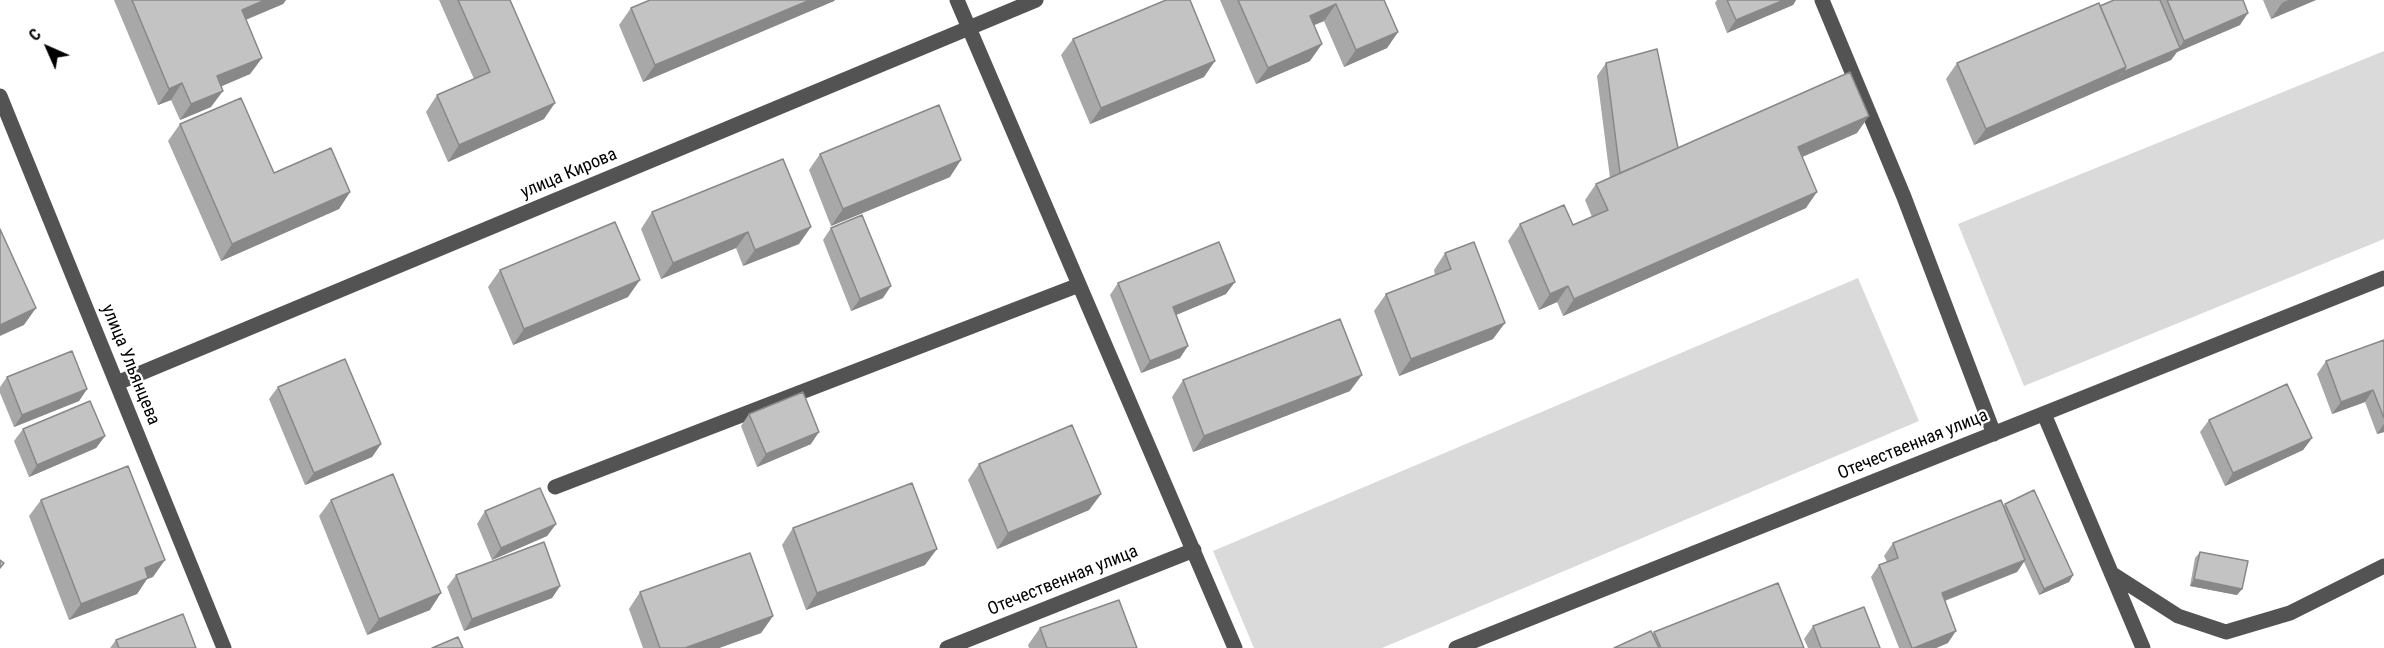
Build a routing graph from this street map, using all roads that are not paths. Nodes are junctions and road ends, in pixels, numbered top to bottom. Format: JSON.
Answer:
{"nodes":[{"id":1,"x":957,"y":0,"type":"edge"},
{"id":2,"x":1036,"y":0,"type":"edge"},
{"id":3,"x":1822,"y":0,"type":"edge"},
{"id":4,"x":969,"y":28,"type":"junction"},
{"id":5,"x":0,"y":96,"type":"edge"},
{"id":6,"x":2384,"y":278,"type":"edge"},
{"id":7,"x":1079,"y":285,"type":"junction"},
{"id":8,"x":117,"y":383,"type":"junction"},
{"id":9,"x":2044,"y":414,"type":"junction"},
{"id":10,"x":1994,"y":434,"type":"junction"},
{"id":11,"x":555,"y":487,"type":"dead end"},
{"id":12,"x":1194,"y":550,"type":"junction"},
{"id":13,"x":2384,"y":566,"type":"edge"},
{"id":14,"x":2111,"y":573,"type":"junction"},
{"id":15,"x":224,"y":648,"type":"edge"},
{"id":16,"x":947,"y":648,"type":"edge"},
{"id":17,"x":1235,"y":648,"type":"edge"},
{"id":18,"x":1456,"y":648,"type":"edge"},
{"id":19,"x":2143,"y":648,"type":"edge"}],
"edges":[{"from":1,"to":4,"type":"street"},
{"from":2,"to":4,"type":"street","name":"улица Кирова"},
{"from":3,"to":10,"type":"street"},
{"from":4,"to":7,"type":"street"},
{"from":4,"to":8,"type":"street","name":"улица Кирова"},
{"from":5,"to":8,"type":"street","name":"улица Ульянцева"},
{"from":6,"to":9,"type":"street","name":"Отечественная улица"},
{"from":7,"to":11,"type":"street"},
{"from":7,"to":12,"type":"street"},
{"from":8,"to":15,"type":"street","name":"улица Ульянцева"},
{"from":9,"to":10,"type":"street","name":"Отечественная улица"},
{"from":9,"to":14,"type":"street"},
{"from":10,"to":18,"type":"street","name":"Отечественная улица"},
{"from":12,"to":16,"type":"street","name":"Отечественная улица"},
{"from":12,"to":17,"type":"street"},
{"from":13,"to":14,"type":"street"},
{"from":14,"to":19,"type":"street"}]}
